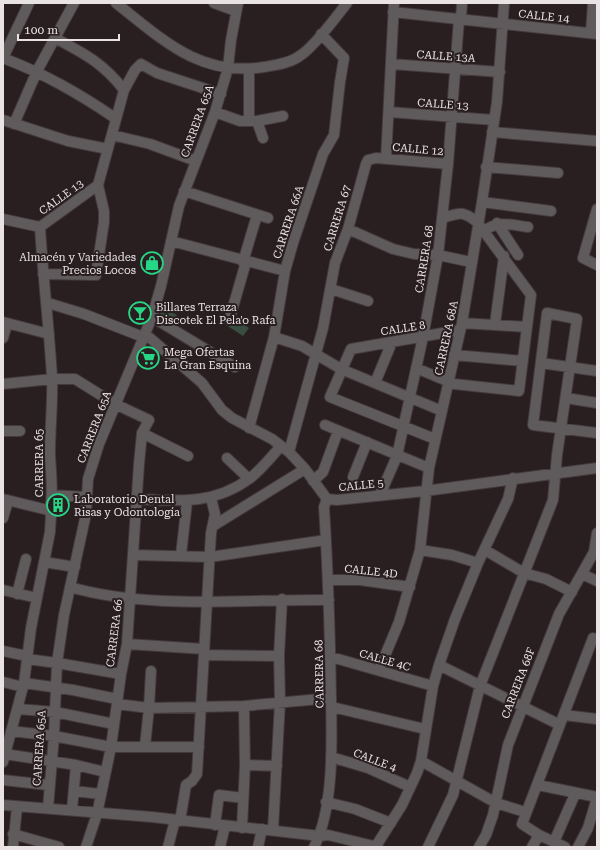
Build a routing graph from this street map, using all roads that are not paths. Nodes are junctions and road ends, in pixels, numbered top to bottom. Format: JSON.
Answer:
{"nodes":[{"id":1,"x":29,"y":3,"type":"edge"},
{"id":2,"x":74,"y":3,"type":"edge"},
{"id":3,"x":116,"y":3,"type":"edge"},
{"id":4,"x":214,"y":3,"type":"edge"},
{"id":5,"x":347,"y":3,"type":"edge"},
{"id":6,"x":462,"y":3,"type":"edge"},
{"id":7,"x":504,"y":3,"type":"edge"},
{"id":8,"x":593,"y":3,"type":"edge"},
{"id":9,"x":237,"y":7,"type":"edge"},
{"id":10,"x":394,"y":8,"type":"edge"},
{"id":11,"x":460,"y":19,"type":"junction"},
{"id":12,"x":503,"y":24,"type":"junction"},
{"id":13,"x":594,"y":33,"type":"edge"},
{"id":14,"x":321,"y":34,"type":"junction"},
{"id":15,"x":55,"y":38,"type":"junction"},
{"id":16,"x":3,"y":58,"type":"edge"},
{"id":17,"x":391,"y":64,"type":"junction"},
{"id":18,"x":228,"y":68,"type":"junction"},
{"id":19,"x":249,"y":69,"type":"junction"},
{"id":20,"x":456,"y":69,"type":"junction"},
{"id":21,"x":36,"y":71,"type":"junction"},
{"id":22,"x":500,"y":72,"type":"junction"},
{"id":23,"x":124,"y":90,"type":"junction"},
{"id":24,"x":221,"y":94,"type":"junction"},
{"id":25,"x":215,"y":112,"type":"junction"},
{"id":26,"x":389,"y":112,"type":"junction"},
{"id":27,"x":283,"y":116,"type":"dead end"},
{"id":28,"x":452,"y":117,"type":"junction"},
{"id":29,"x":115,"y":118,"type":"junction"},
{"id":30,"x":3,"y":120,"type":"edge"},
{"id":31,"x":253,"y":120,"type":"junction"},
{"id":32,"x":494,"y":120,"type":"junction"},
{"id":33,"x":14,"y":124,"type":"junction"},
{"id":34,"x":492,"y":132,"type":"junction"},
{"id":35,"x":112,"y":135,"type":"junction"},
{"id":36,"x":263,"y":138,"type":"dead end"},
{"id":37,"x":597,"y":141,"type":"edge"},
{"id":38,"x":108,"y":149,"type":"junction"},
{"id":39,"x":386,"y":159,"type":"junction"},
{"id":40,"x":196,"y":161,"type":"junction"},
{"id":41,"x":448,"y":164,"type":"junction"},
{"id":42,"x":486,"y":167,"type":"junction"},
{"id":43,"x":558,"y":173,"type":"dead end"},
{"id":44,"x":98,"y":185,"type":"junction"},
{"id":45,"x":184,"y":191,"type":"junction"},
{"id":46,"x":482,"y":202,"type":"junction"},
{"id":47,"x":597,"y":209,"type":"edge"},
{"id":48,"x":551,"y":211,"type":"dead end"},
{"id":49,"x":257,"y":216,"type":"junction"},
{"id":50,"x":268,"y":218,"type":"dead end"},
{"id":51,"x":442,"y":218,"type":"junction"},
{"id":52,"x":3,"y":219,"type":"edge"},
{"id":53,"x":477,"y":222,"type":"junction"},
{"id":54,"x":497,"y":223,"type":"junction"},
{"id":55,"x":528,"y":227,"type":"dead end"},
{"id":56,"x":40,"y":228,"type":"junction"},
{"id":57,"x":348,"y":229,"type":"junction"},
{"id":58,"x":484,"y":230,"type":"junction"},
{"id":59,"x":171,"y":241,"type":"junction"},
{"id":60,"x":438,"y":254,"type":"junction"},
{"id":61,"x":518,"y":255,"type":"dead end"},
{"id":62,"x":504,"y":256,"type":"junction"},
{"id":63,"x":244,"y":262,"type":"junction"},
{"id":64,"x":471,"y":262,"type":"junction"},
{"id":65,"x":597,"y":265,"type":"edge"},
{"id":66,"x":285,"y":271,"type":"junction"},
{"id":67,"x":43,"y":274,"type":"junction"},
{"id":68,"x":331,"y":289,"type":"junction"},
{"id":69,"x":368,"y":301,"type":"dead end"},
{"id":70,"x":48,"y":303,"type":"junction"},
{"id":71,"x":231,"y":314,"type":"dead end"},
{"id":72,"x":152,"y":317,"type":"junction"},
{"id":73,"x":5,"y":323,"type":"edge"},
{"id":74,"x":495,"y":324,"type":"junction"},
{"id":75,"x":461,"y":327,"type":"junction"},
{"id":76,"x":527,"y":327,"type":"junction"},
{"id":77,"x":49,"y":334,"type":"junction"},
{"id":78,"x":274,"y":337,"type":"junction"},
{"id":79,"x":423,"y":337,"type":"junction"},
{"id":80,"x":3,"y":338,"type":"edge"},
{"id":81,"x":143,"y":338,"type":"junction"},
{"id":82,"x":392,"y":342,"type":"junction"},
{"id":83,"x":316,"y":354,"type":"junction"},
{"id":84,"x":454,"y":355,"type":"junction"},
{"id":85,"x":523,"y":361,"type":"junction"},
{"id":86,"x":541,"y":363,"type":"junction"},
{"id":87,"x":235,"y":367,"type":"dead end"},
{"id":88,"x":570,"y":367,"type":"junction"},
{"id":89,"x":416,"y":368,"type":"junction"},
{"id":90,"x":341,"y":369,"type":"junction"},
{"id":91,"x":597,"y":371,"type":"edge"},
{"id":92,"x":52,"y":379,"type":"junction"},
{"id":93,"x":449,"y":382,"type":"junction"},
{"id":94,"x":375,"y":383,"type":"junction"},
{"id":95,"x":3,"y":384,"type":"edge"},
{"id":96,"x":566,"y":398,"type":"junction"},
{"id":97,"x":409,"y":399,"type":"junction"},
{"id":98,"x":597,"y":403,"type":"edge"},
{"id":99,"x":115,"y":404,"type":"junction"},
{"id":100,"x":442,"y":411,"type":"junction"},
{"id":101,"x":325,"y":425,"type":"dead end"},
{"id":102,"x":403,"y":427,"type":"junction"},
{"id":103,"x":249,"y":428,"type":"junction"},
{"id":104,"x":562,"y":428,"type":"junction"},
{"id":105,"x":3,"y":431,"type":"edge"},
{"id":106,"x":20,"y":431,"type":"dead end"},
{"id":107,"x":338,"y":431,"type":"junction"},
{"id":108,"x":142,"y":433,"type":"junction"},
{"id":109,"x":597,"y":433,"type":"edge"},
{"id":110,"x":435,"y":439,"type":"junction"},
{"id":111,"x":366,"y":442,"type":"junction"},
{"id":112,"x":285,"y":449,"type":"junction"},
{"id":113,"x":188,"y":456,"type":"dead end"},
{"id":114,"x":397,"y":456,"type":"junction"},
{"id":115,"x":227,"y":458,"type":"dead end"},
{"id":116,"x":429,"y":468,"type":"junction"},
{"id":117,"x":597,"y":468,"type":"edge"},
{"id":118,"x":305,"y":469,"type":"junction"},
{"id":119,"x":556,"y":473,"type":"junction"},
{"id":120,"x":352,"y":477,"type":"dead end"},
{"id":121,"x":513,"y":478,"type":"junction"},
{"id":122,"x":249,"y":479,"type":"junction"},
{"id":123,"x":313,"y":481,"type":"junction"},
{"id":124,"x":425,"y":491,"type":"junction"},
{"id":125,"x":52,"y":495,"type":"junction"},
{"id":126,"x":380,"y":496,"type":"junction"},
{"id":127,"x":86,"y":497,"type":"junction"},
{"id":128,"x":211,"y":498,"type":"junction"},
{"id":129,"x":327,"y":499,"type":"junction"},
{"id":130,"x":5,"y":500,"type":"edge"},
{"id":131,"x":137,"y":500,"type":"junction"},
{"id":132,"x":187,"y":502,"type":"junction"},
{"id":133,"x":48,"y":510,"type":"junction"},
{"id":134,"x":3,"y":518,"type":"edge"},
{"id":135,"x":213,"y":526,"type":"junction"},
{"id":136,"x":597,"y":534,"type":"edge"},
{"id":137,"x":326,"y":540,"type":"junction"},
{"id":138,"x":420,"y":550,"type":"junction"},
{"id":139,"x":485,"y":550,"type":"junction"},
{"id":140,"x":134,"y":555,"type":"junction"},
{"id":141,"x":181,"y":555,"type":"junction"},
{"id":142,"x":210,"y":557,"type":"junction"},
{"id":143,"x":26,"y":559,"type":"dead end"},
{"id":144,"x":44,"y":562,"type":"junction"},
{"id":145,"x":478,"y":563,"type":"junction"},
{"id":146,"x":75,"y":567,"type":"junction"},
{"id":147,"x":524,"y":573,"type":"junction"},
{"id":148,"x":582,"y":574,"type":"junction"},
{"id":149,"x":329,"y":580,"type":"junction"},
{"id":150,"x":597,"y":581,"type":"edge"},
{"id":151,"x":70,"y":587,"type":"junction"},
{"id":152,"x":410,"y":587,"type":"junction"},
{"id":153,"x":3,"y":590,"type":"edge"},
{"id":154,"x":572,"y":592,"type":"junction"},
{"id":155,"x":17,"y":594,"type":"junction"},
{"id":156,"x":37,"y":598,"type":"junction"},
{"id":157,"x":130,"y":598,"type":"junction"},
{"id":158,"x":282,"y":599,"type":"junction"},
{"id":159,"x":329,"y":600,"type":"junction"},
{"id":160,"x":208,"y":601,"type":"junction"},
{"id":161,"x":593,"y":638,"type":"dead end"},
{"id":162,"x":127,"y":644,"type":"junction"},
{"id":163,"x":3,"y":651,"type":"edge"},
{"id":164,"x":204,"y":652,"type":"junction"},
{"id":165,"x":279,"y":656,"type":"junction"},
{"id":166,"x":332,"y":657,"type":"junction"},
{"id":167,"x":27,"y":658,"type":"junction"},
{"id":168,"x":57,"y":663,"type":"junction"},
{"id":169,"x":439,"y":665,"type":"junction"},
{"id":170,"x":379,"y":670,"type":"junction"},
{"id":171,"x":151,"y":671,"type":"dead end"},
{"id":172,"x":120,"y":674,"type":"junction"},
{"id":173,"x":3,"y":682,"type":"edge"},
{"id":174,"x":23,"y":685,"type":"junction"},
{"id":175,"x":432,"y":686,"type":"junction"},
{"id":176,"x":480,"y":686,"type":"junction"},
{"id":177,"x":55,"y":688,"type":"junction"},
{"id":178,"x":117,"y":702,"type":"junction"},
{"id":179,"x":280,"y":702,"type":"junction"},
{"id":180,"x":331,"y":702,"type":"junction"},
{"id":181,"x":202,"y":706,"type":"junction"},
{"id":182,"x":244,"y":706,"type":"junction"},
{"id":183,"x":149,"y":708,"type":"junction"},
{"id":184,"x":522,"y":708,"type":"junction"},
{"id":185,"x":55,"y":712,"type":"junction"},
{"id":186,"x":16,"y":713,"type":"junction"},
{"id":187,"x":597,"y":719,"type":"edge"},
{"id":188,"x":562,"y":720,"type":"junction"},
{"id":189,"x":114,"y":724,"type":"junction"},
{"id":190,"x":425,"y":728,"type":"junction"},
{"id":191,"x":11,"y":731,"type":"junction"},
{"id":192,"x":54,"y":736,"type":"junction"},
{"id":193,"x":145,"y":746,"type":"junction"},
{"id":194,"x":111,"y":747,"type":"junction"},
{"id":195,"x":199,"y":747,"type":"junction"},
{"id":196,"x":5,"y":751,"type":"edge"},
{"id":197,"x":331,"y":757,"type":"junction"},
{"id":198,"x":51,"y":761,"type":"junction"},
{"id":199,"x":421,"y":761,"type":"junction"},
{"id":200,"x":76,"y":764,"type":"junction"},
{"id":201,"x":245,"y":764,"type":"junction"},
{"id":202,"x":277,"y":766,"type":"junction"},
{"id":203,"x":105,"y":772,"type":"junction"},
{"id":204,"x":3,"y":780,"type":"edge"},
{"id":205,"x":457,"y":780,"type":"junction"},
{"id":206,"x":48,"y":785,"type":"junction"},
{"id":207,"x":538,"y":785,"type":"junction"},
{"id":208,"x":410,"y":787,"type":"junction"},
{"id":209,"x":74,"y":791,"type":"junction"},
{"id":210,"x":100,"y":794,"type":"junction"},
{"id":211,"x":575,"y":794,"type":"junction"},
{"id":212,"x":244,"y":798,"type":"junction"},
{"id":213,"x":597,"y":798,"type":"edge"},
{"id":214,"x":326,"y":802,"type":"junction"},
{"id":215,"x":496,"y":803,"type":"junction"},
{"id":216,"x":3,"y":805,"type":"edge"},
{"id":217,"x":17,"y":807,"type":"junction"},
{"id":218,"x":48,"y":808,"type":"junction"},
{"id":219,"x":72,"y":810,"type":"junction"},
{"id":220,"x":526,"y":812,"type":"junction"},
{"id":221,"x":97,"y":814,"type":"junction"},
{"id":222,"x":178,"y":821,"type":"junction"},
{"id":223,"x":391,"y":823,"type":"junction"},
{"id":224,"x":215,"y":825,"type":"junction"},
{"id":225,"x":226,"y":826,"type":"junction"},
{"id":226,"x":242,"y":828,"type":"junction"},
{"id":227,"x":262,"y":829,"type":"junction"},
{"id":228,"x":593,"y":829,"type":"edge"},
{"id":229,"x":273,"y":830,"type":"junction"},
{"id":230,"x":13,"y":834,"type":"junction"},
{"id":231,"x":539,"y":835,"type":"junction"},
{"id":232,"x":320,"y":836,"type":"junction"},
{"id":233,"x":554,"y":842,"type":"junction"},
{"id":234,"x":43,"y":845,"type":"edge"},
{"id":235,"x":13,"y":847,"type":"edge"},
{"id":236,"x":59,"y":847,"type":"edge"},
{"id":237,"x":86,"y":847,"type":"edge"},
{"id":238,"x":168,"y":847,"type":"edge"},
{"id":239,"x":220,"y":847,"type":"edge"},
{"id":240,"x":258,"y":847,"type":"edge"},
{"id":241,"x":314,"y":847,"type":"edge"},
{"id":242,"x":377,"y":847,"type":"edge"},
{"id":243,"x":428,"y":847,"type":"edge"},
{"id":244,"x":478,"y":847,"type":"edge"},
{"id":245,"x":532,"y":847,"type":"edge"},
{"id":246,"x":565,"y":847,"type":"edge"},
{"id":247,"x":578,"y":847,"type":"edge"}],
"edges":[{"from":1,"to":16,"type":"street"},
{"from":2,"to":15,"type":"street"},
{"from":3,"to":18,"type":"street"},
{"from":4,"to":9,"type":"street"},
{"from":5,"to":14,"type":"street"},
{"from":6,"to":11,"type":"street","name":"CARRERA 68"},
{"from":7,"to":12,"type":"street","name":"CARRERA 68A"},
{"from":8,"to":13,"type":"street"},
{"from":9,"to":18,"type":"street"},
{"from":10,"to":11,"type":"street","name":"CALLE 14"},
{"from":10,"to":17,"type":"street"},
{"from":11,"to":12,"type":"street","name":"CALLE 14"},
{"from":11,"to":20,"type":"street","name":"CARRERA 68"},
{"from":12,"to":13,"type":"street","name":"CALLE 14"},
{"from":12,"to":22,"type":"street","name":"CARRERA 68A"},
{"from":14,"to":19,"type":"street"},
{"from":14,"to":66,"type":"street","name":"CARRERA 66A"},
{"from":15,"to":21,"type":"street"},
{"from":15,"to":23,"type":"street"},
{"from":16,"to":21,"type":"street"},
{"from":17,"to":20,"type":"street","name":"CALLE 13A"},
{"from":17,"to":26,"type":"street"},
{"from":18,"to":19,"type":"street"},
{"from":18,"to":24,"type":"street","name":"CARRERA 65A"},
{"from":19,"to":31,"type":"street"},
{"from":20,"to":22,"type":"street","name":"CALLE 13A"},
{"from":20,"to":28,"type":"street","name":"CARRERA 68"},
{"from":21,"to":29,"type":"street"},
{"from":21,"to":33,"type":"street"},
{"from":22,"to":32,"type":"street","name":"CARRERA 68A"},
{"from":23,"to":24,"type":"street","name":"CALLE 13"},
{"from":23,"to":29,"type":"street","name":"CALLE 13"},
{"from":24,"to":25,"type":"street","name":"CARRERA 65A"},
{"from":25,"to":31,"type":"street"},
{"from":25,"to":40,"type":"street","name":"CARRERA 65A"},
{"from":26,"to":28,"type":"street","name":"CALLE 13"},
{"from":26,"to":39,"type":"street"},
{"from":27,"to":31,"type":"street"},
{"from":28,"to":32,"type":"street","name":"CALLE 13"},
{"from":28,"to":41,"type":"street","name":"CARRERA 68"},
{"from":29,"to":35,"type":"street","name":"CALLE 13"},
{"from":30,"to":33,"type":"street"},
{"from":31,"to":36,"type":"street"},
{"from":32,"to":34,"type":"street","name":"CARRERA 68A"},
{"from":33,"to":38,"type":"street"},
{"from":34,"to":37,"type":"street"},
{"from":34,"to":42,"type":"street","name":"CARRERA 68A"},
{"from":35,"to":38,"type":"street","name":"CALLE 13"},
{"from":35,"to":40,"type":"street"},
{"from":38,"to":44,"type":"street","name":"CALLE 13"},
{"from":39,"to":41,"type":"street","name":"CALLE 12"},
{"from":39,"to":57,"type":"street","name":"CARRERA 67"},
{"from":40,"to":45,"type":"street","name":"CARRERA 65A"},
{"from":41,"to":51,"type":"street","name":"CARRERA 68"},
{"from":42,"to":43,"type":"street"},
{"from":42,"to":46,"type":"street","name":"CARRERA 68A"},
{"from":44,"to":56,"type":"street","name":"CALLE 13"},
{"from":44,"to":67,"type":"street"},
{"from":45,"to":49,"type":"street"},
{"from":45,"to":59,"type":"street","name":"CARRERA 65A"},
{"from":46,"to":48,"type":"street"},
{"from":46,"to":53,"type":"street","name":"CARRERA 68A"},
{"from":47,"to":65,"type":"street"},
{"from":49,"to":50,"type":"street"},
{"from":49,"to":63,"type":"street"},
{"from":51,"to":53,"type":"street"},
{"from":51,"to":60,"type":"street","name":"CARRERA 68"},
{"from":52,"to":56,"type":"street","name":"CALLE 13"},
{"from":53,"to":58,"type":"street"},
{"from":53,"to":64,"type":"street","name":"CARRERA 68A"},
{"from":54,"to":55,"type":"street"},
{"from":54,"to":58,"type":"street"},
{"from":54,"to":61,"type":"street"},
{"from":56,"to":67,"type":"street","name":"CARRERA 65"},
{"from":57,"to":60,"type":"street"},
{"from":57,"to":68,"type":"street","name":"CARRERA 67"},
{"from":58,"to":62,"type":"street"},
{"from":59,"to":63,"type":"street"},
{"from":59,"to":72,"type":"street","name":"CARRERA 65A"},
{"from":60,"to":64,"type":"street"},
{"from":60,"to":79,"type":"street","name":"CARRERA 68"},
{"from":62,"to":74,"type":"street"},
{"from":62,"to":76,"type":"street"},
{"from":63,"to":66,"type":"street"},
{"from":63,"to":71,"type":"street"},
{"from":64,"to":75,"type":"street","name":"CARRERA 68A"},
{"from":66,"to":78,"type":"street","name":"CARRERA 66A"},
{"from":67,"to":70,"type":"street","name":"CARRERA 65"},
{"from":68,"to":69,"type":"street"},
{"from":68,"to":83,"type":"street","name":"CARRERA 67"},
{"from":70,"to":77,"type":"street","name":"CARRERA 65"},
{"from":70,"to":81,"type":"street","name":"CALLE 5"},
{"from":72,"to":81,"type":"street","name":"CARRERA 65A"},
{"from":72,"to":87,"type":"street"},
{"from":73,"to":77,"type":"street"},
{"from":73,"to":80,"type":"street"},
{"from":74,"to":75,"type":"street","name":"CALLE 8"},
{"from":74,"to":76,"type":"street","name":"CALLE 8"},
{"from":75,"to":79,"type":"street","name":"CALLE 8"},
{"from":75,"to":84,"type":"street","name":"CARRERA 68A"},
{"from":76,"to":85,"type":"street"},
{"from":77,"to":92,"type":"street","name":"CARRERA 65"},
{"from":78,"to":83,"type":"street"},
{"from":78,"to":103,"type":"street","name":"CARRERA 66A"},
{"from":79,"to":82,"type":"street","name":"CALLE 8"},
{"from":79,"to":89,"type":"street","name":"CARRERA 68"},
{"from":81,"to":99,"type":"street","name":"CARRERA 65A"},
{"from":81,"to":103,"type":"street","name":"CALLE 5"},
{"from":82,"to":90,"type":"street","name":"CALLE 8"},
{"from":82,"to":94,"type":"street"},
{"from":83,"to":90,"type":"street"},
{"from":83,"to":112,"type":"street","name":"CARRERA 67"},
{"from":84,"to":85,"type":"street"},
{"from":84,"to":93,"type":"street","name":"CARRERA 68A"},
{"from":85,"to":93,"type":"street"},
{"from":86,"to":88,"type":"street"},
{"from":86,"to":88,"type":"street"},
{"from":86,"to":104,"type":"street"},
{"from":88,"to":91,"type":"street"},
{"from":88,"to":96,"type":"street"},
{"from":89,"to":93,"type":"street"},
{"from":89,"to":97,"type":"street","name":"CARRERA 68"},
{"from":90,"to":94,"type":"street"},
{"from":90,"to":102,"type":"street"},
{"from":92,"to":95,"type":"street"},
{"from":92,"to":99,"type":"street"},
{"from":92,"to":125,"type":"street","name":"CARRERA 65"},
{"from":93,"to":100,"type":"street","name":"CARRERA 68A"},
{"from":94,"to":97,"type":"street"},
{"from":96,"to":98,"type":"street"},
{"from":96,"to":104,"type":"street"},
{"from":97,"to":100,"type":"street"},
{"from":97,"to":102,"type":"street","name":"CARRERA 68"},
{"from":99,"to":108,"type":"street","name":"CARRERA 66"},
{"from":99,"to":127,"type":"street","name":"CARRERA 65A"},
{"from":100,"to":110,"type":"street","name":"CARRERA 68A"},
{"from":101,"to":107,"type":"street"},
{"from":102,"to":110,"type":"street"},
{"from":102,"to":114,"type":"street","name":"CARRERA 68"},
{"from":103,"to":112,"type":"street","name":"CALLE 5"},
{"from":104,"to":109,"type":"street"},
{"from":104,"to":119,"type":"street"},
{"from":105,"to":106,"type":"street"},
{"from":107,"to":111,"type":"street"},
{"from":107,"to":123,"type":"street"},
{"from":108,"to":113,"type":"street"},
{"from":108,"to":131,"type":"street","name":"CARRERA 66"},
{"from":110,"to":116,"type":"street","name":"CARRERA 68A"},
{"from":111,"to":114,"type":"street"},
{"from":111,"to":120,"type":"street"},
{"from":112,"to":118,"type":"street","name":"CALLE 5"},
{"from":112,"to":122,"type":"street"},
{"from":114,"to":116,"type":"street"},
{"from":114,"to":126,"type":"street","name":"CARRERA 68"},
{"from":115,"to":122,"type":"street"},
{"from":116,"to":124,"type":"street","name":"CARRERA 68A"},
{"from":117,"to":119,"type":"street","name":"CALLE 5"},
{"from":118,"to":123,"type":"street","name":"CALLE 5"},
{"from":118,"to":135,"type":"street"},
{"from":119,"to":121,"type":"street","name":"CALLE 5"},
{"from":119,"to":147,"type":"street"},
{"from":121,"to":124,"type":"street","name":"CALLE 5"},
{"from":121,"to":139,"type":"street"},
{"from":122,"to":128,"type":"street"},
{"from":123,"to":129,"type":"street","name":"CALLE 5"},
{"from":124,"to":126,"type":"street","name":"CALLE 5"},
{"from":124,"to":138,"type":"street","name":"CARRERA 68A"},
{"from":125,"to":127,"type":"street"},
{"from":125,"to":133,"type":"street","name":"CARRERA 65"},
{"from":126,"to":129,"type":"street","name":"CALLE 5"},
{"from":127,"to":146,"type":"street","name":"CARRERA 65A"},
{"from":128,"to":132,"type":"street"},
{"from":128,"to":135,"type":"street"},
{"from":129,"to":137,"type":"street","name":"CARRERA 68"},
{"from":130,"to":133,"type":"street"},
{"from":130,"to":134,"type":"street"},
{"from":131,"to":132,"type":"street"},
{"from":131,"to":140,"type":"street","name":"CARRERA 66"},
{"from":132,"to":141,"type":"street"},
{"from":133,"to":144,"type":"street","name":"CARRERA 65"},
{"from":135,"to":142,"type":"street"},
{"from":136,"to":148,"type":"street","name":"CARRERA 68F"},
{"from":137,"to":142,"type":"street"},
{"from":137,"to":149,"type":"street","name":"CARRERA 68"},
{"from":138,"to":145,"type":"street"},
{"from":138,"to":152,"type":"street","name":"CARRERA 68A"},
{"from":139,"to":145,"type":"street"},
{"from":139,"to":147,"type":"street"},
{"from":140,"to":141,"type":"street"},
{"from":140,"to":157,"type":"street","name":"CARRERA 66"},
{"from":141,"to":142,"type":"street"},
{"from":142,"to":160,"type":"street"},
{"from":143,"to":155,"type":"street"},
{"from":144,"to":146,"type":"street"},
{"from":144,"to":156,"type":"street","name":"CARRERA 65"},
{"from":145,"to":169,"type":"street"},
{"from":146,"to":151,"type":"street","name":"CARRERA 65A"},
{"from":147,"to":154,"type":"street"},
{"from":147,"to":176,"type":"street"},
{"from":148,"to":150,"type":"street"},
{"from":148,"to":154,"type":"street","name":"CARRERA 68F"},
{"from":149,"to":152,"type":"street","name":"CALLE 4D"},
{"from":149,"to":159,"type":"street","name":"CARRERA 68"},
{"from":151,"to":157,"type":"street"},
{"from":151,"to":168,"type":"street","name":"CARRERA 65A"},
{"from":152,"to":170,"type":"street","name":"CARRERA 68A"},
{"from":153,"to":155,"type":"street"},
{"from":154,"to":184,"type":"street","name":"CARRERA 68F"},
{"from":155,"to":156,"type":"street"},
{"from":156,"to":167,"type":"street","name":"CARRERA 65"},
{"from":157,"to":160,"type":"street"},
{"from":157,"to":162,"type":"street","name":"CARRERA 66"},
{"from":158,"to":159,"type":"street"},
{"from":158,"to":160,"type":"street"},
{"from":158,"to":165,"type":"street"},
{"from":159,"to":166,"type":"street","name":"CARRERA 68"},
{"from":160,"to":164,"type":"street"},
{"from":161,"to":188,"type":"street"},
{"from":162,"to":164,"type":"street"},
{"from":162,"to":172,"type":"street","name":"CARRERA 66"},
{"from":163,"to":167,"type":"street"},
{"from":164,"to":165,"type":"street"},
{"from":164,"to":181,"type":"street"},
{"from":165,"to":179,"type":"street"},
{"from":166,"to":170,"type":"street","name":"CALLE 4C"},
{"from":166,"to":180,"type":"street","name":"CARRERA 68"},
{"from":167,"to":168,"type":"street"},
{"from":167,"to":174,"type":"street","name":"CARRERA 65"},
{"from":168,"to":172,"type":"street"},
{"from":168,"to":177,"type":"street","name":"CARRERA 65A"},
{"from":169,"to":175,"type":"street"},
{"from":169,"to":176,"type":"street"},
{"from":170,"to":175,"type":"street","name":"CALLE 4C"},
{"from":171,"to":183,"type":"street"},
{"from":172,"to":178,"type":"street","name":"CARRERA 66"},
{"from":173,"to":174,"type":"street"},
{"from":174,"to":177,"type":"street"},
{"from":174,"to":186,"type":"street","name":"CARRERA 65"},
{"from":175,"to":190,"type":"street"},
{"from":176,"to":184,"type":"street"},
{"from":176,"to":205,"type":"street"},
{"from":177,"to":178,"type":"street"},
{"from":177,"to":185,"type":"street","name":"CARRERA 65A"},
{"from":178,"to":183,"type":"street"},
{"from":178,"to":189,"type":"street","name":"CARRERA 66"},
{"from":179,"to":180,"type":"street"},
{"from":179,"to":182,"type":"street"},
{"from":179,"to":202,"type":"street"},
{"from":180,"to":190,"type":"street"},
{"from":180,"to":197,"type":"street","name":"CARRERA 68"},
{"from":181,"to":182,"type":"street"},
{"from":181,"to":183,"type":"street"},
{"from":181,"to":195,"type":"street"},
{"from":182,"to":201,"type":"street"},
{"from":183,"to":193,"type":"street"},
{"from":184,"to":188,"type":"street"},
{"from":184,"to":215,"type":"street","name":"CARRERA 68F"},
{"from":185,"to":186,"type":"street"},
{"from":185,"to":189,"type":"street"},
{"from":185,"to":192,"type":"street","name":"CARRERA 65A"},
{"from":186,"to":191,"type":"street","name":"CARRERA 65"},
{"from":187,"to":188,"type":"street"},
{"from":188,"to":207,"type":"street"},
{"from":189,"to":194,"type":"street","name":"CARRERA 66"},
{"from":190,"to":199,"type":"street"},
{"from":191,"to":192,"type":"street"},
{"from":191,"to":196,"type":"street","name":"CARRERA 65"},
{"from":192,"to":194,"type":"street"},
{"from":192,"to":198,"type":"street","name":"CARRERA 65A"},
{"from":193,"to":194,"type":"street"},
{"from":193,"to":195,"type":"street"},
{"from":194,"to":203,"type":"street","name":"CARRERA 66"},
{"from":195,"to":222,"type":"street"},
{"from":196,"to":198,"type":"street"},
{"from":197,"to":208,"type":"street","name":"CALLE 4"},
{"from":197,"to":214,"type":"street","name":"CARRERA 68"},
{"from":198,"to":200,"type":"street"},
{"from":198,"to":206,"type":"street","name":"CARRERA 65A"},
{"from":199,"to":205,"type":"street"},
{"from":199,"to":208,"type":"street"},
{"from":200,"to":203,"type":"street"},
{"from":200,"to":209,"type":"street"},
{"from":201,"to":202,"type":"street"},
{"from":201,"to":212,"type":"street"},
{"from":202,"to":229,"type":"street"},
{"from":203,"to":210,"type":"street","name":"CARRERA 66"},
{"from":204,"to":206,"type":"street"},
{"from":205,"to":215,"type":"street"},
{"from":205,"to":243,"type":"street"},
{"from":206,"to":218,"type":"street","name":"CARRERA 65A"},
{"from":207,"to":211,"type":"street"},
{"from":207,"to":220,"type":"street"},
{"from":208,"to":223,"type":"street"},
{"from":209,"to":210,"type":"street"},
{"from":209,"to":219,"type":"street"},
{"from":210,"to":221,"type":"street","name":"CARRERA 66"},
{"from":211,"to":213,"type":"street"},
{"from":211,"to":233,"type":"street"},
{"from":212,"to":224,"type":"street"},
{"from":212,"to":226,"type":"street"},
{"from":213,"to":228,"type":"street"},
{"from":214,"to":223,"type":"street"},
{"from":214,"to":232,"type":"street","name":"CARRERA 68"},
{"from":215,"to":220,"type":"street"},
{"from":215,"to":244,"type":"street","name":"CARRERA 68F"},
{"from":216,"to":217,"type":"street"},
{"from":217,"to":218,"type":"street"},
{"from":217,"to":230,"type":"street"},
{"from":218,"to":219,"type":"street"},
{"from":219,"to":221,"type":"street"},
{"from":220,"to":231,"type":"street"},
{"from":221,"to":222,"type":"street"},
{"from":221,"to":237,"type":"street","name":"CARRERA 66"},
{"from":222,"to":224,"type":"street"},
{"from":222,"to":238,"type":"street"},
{"from":223,"to":242,"type":"street"},
{"from":224,"to":225,"type":"street"},
{"from":225,"to":226,"type":"street"},
{"from":225,"to":239,"type":"street"},
{"from":226,"to":227,"type":"street"},
{"from":227,"to":229,"type":"street"},
{"from":227,"to":240,"type":"street"},
{"from":228,"to":247,"type":"street"},
{"from":229,"to":232,"type":"street"},
{"from":230,"to":234,"type":"street"},
{"from":230,"to":235,"type":"street"},
{"from":231,"to":233,"type":"street"},
{"from":231,"to":245,"type":"street"},
{"from":232,"to":241,"type":"street","name":"CARRERA 68"},
{"from":232,"to":242,"type":"street"},
{"from":233,"to":246,"type":"street"},
{"from":234,"to":236,"type":"street"}]}
